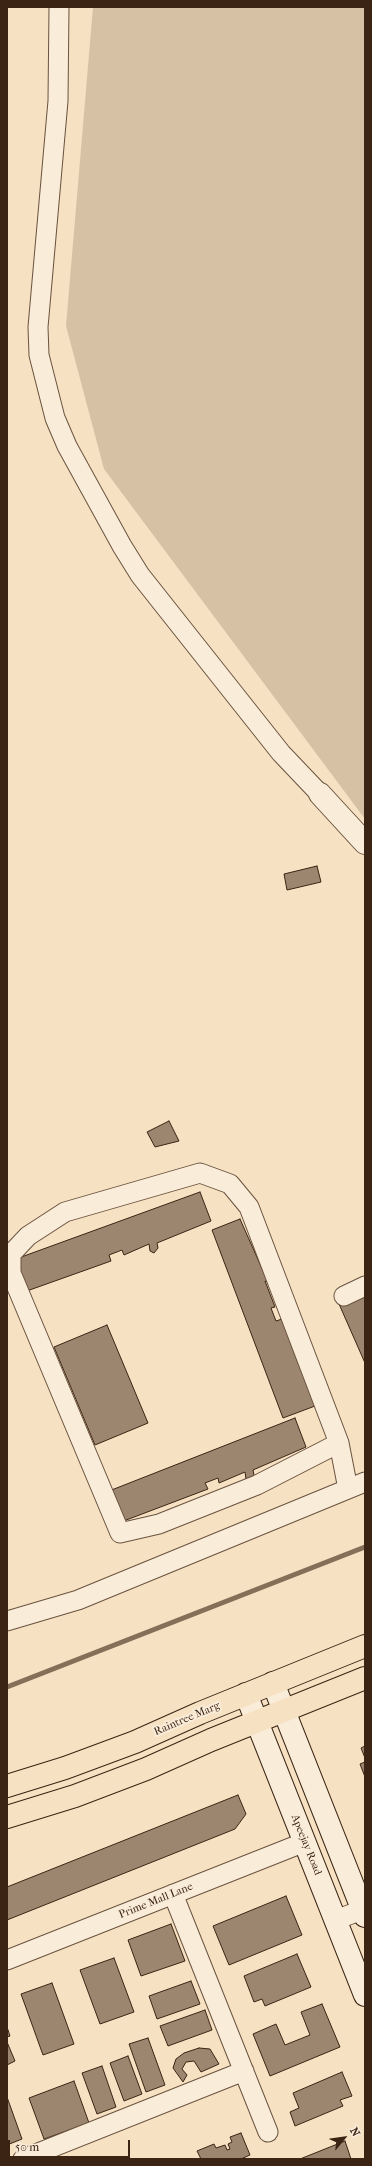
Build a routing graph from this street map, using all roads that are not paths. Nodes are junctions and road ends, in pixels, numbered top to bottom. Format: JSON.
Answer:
{"nodes":[{"id":1,"x":59,"y":7,"type":"edge"},
{"id":2,"x":320,"y":794,"type":"joint"},
{"id":3,"x":365,"y":843,"type":"edge"},
{"id":4,"x":365,"y":1286,"type":"edge"},
{"id":5,"x":344,"y":1296,"type":"dead end"},
{"id":6,"x":339,"y":1443,"type":"junction"},
{"id":7,"x":356,"y":1485,"type":"edge"},
{"id":8,"x":7,"y":1621,"type":"edge"},
{"id":9,"x":365,"y":1646,"type":"edge"},
{"id":10,"x":365,"y":1678,"type":"edge"},
{"id":11,"x":273,"y":1683,"type":"junction"},
{"id":12,"x":246,"y":1694,"type":"junction"},
{"id":13,"x":284,"y":1710,"type":"junction"},
{"id":14,"x":257,"y":1722,"type":"junction"},
{"id":15,"x":7,"y":1786,"type":"edge"},
{"id":16,"x":7,"y":1817,"type":"edge"},
{"id":17,"x":305,"y":1842,"type":"junction"},
{"id":18,"x":173,"y":1894,"type":"junction"},
{"id":19,"x":364,"y":1911,"type":"edge"},
{"id":20,"x":336,"y":1920,"type":"junction"},
{"id":21,"x":7,"y":1960,"type":"edge"},
{"id":22,"x":365,"y":1995,"type":"edge"},
{"id":23,"x":244,"y":2071,"type":"junction"},
{"id":24,"x":268,"y":2132,"type":"dead end"},
{"id":25,"x":23,"y":2159,"type":"edge"}],
"edges":[{"from":1,"to":2,"type":"street"},
{"from":2,"to":3,"type":"main road"},
{"from":4,"to":5,"type":"street"},
{"from":6,"to":6,"type":"street"},
{"from":6,"to":7,"type":"street"},
{"from":7,"to":8,"type":"street"},
{"from":9,"to":11,"type":"main road","name":"Raintree Marg"},
{"from":10,"to":13,"type":"main road"},
{"from":11,"to":12,"type":"main road","name":"Raintree Marg"},
{"from":11,"to":13,"type":"main road"},
{"from":12,"to":14,"type":"main road","name":"Apeejay Road"},
{"from":12,"to":15,"type":"main road","name":"Raintree Marg"},
{"from":13,"to":14,"type":"main road"},
{"from":13,"to":19,"type":"main road"},
{"from":14,"to":16,"type":"main road"},
{"from":14,"to":17,"type":"main road","name":"Apeejay Road"},
{"from":17,"to":18,"type":"street","name":"Prime Mall Lane"},
{"from":17,"to":20,"type":"main road","name":"Apeejay Road"},
{"from":18,"to":21,"type":"street","name":"Prime Mall Lane"},
{"from":18,"to":23,"type":"street"},
{"from":19,"to":20,"type":"street"},
{"from":20,"to":22,"type":"main road","name":"Apeejay Road"},
{"from":23,"to":24,"type":"street"},
{"from":23,"to":25,"type":"street"}]}
